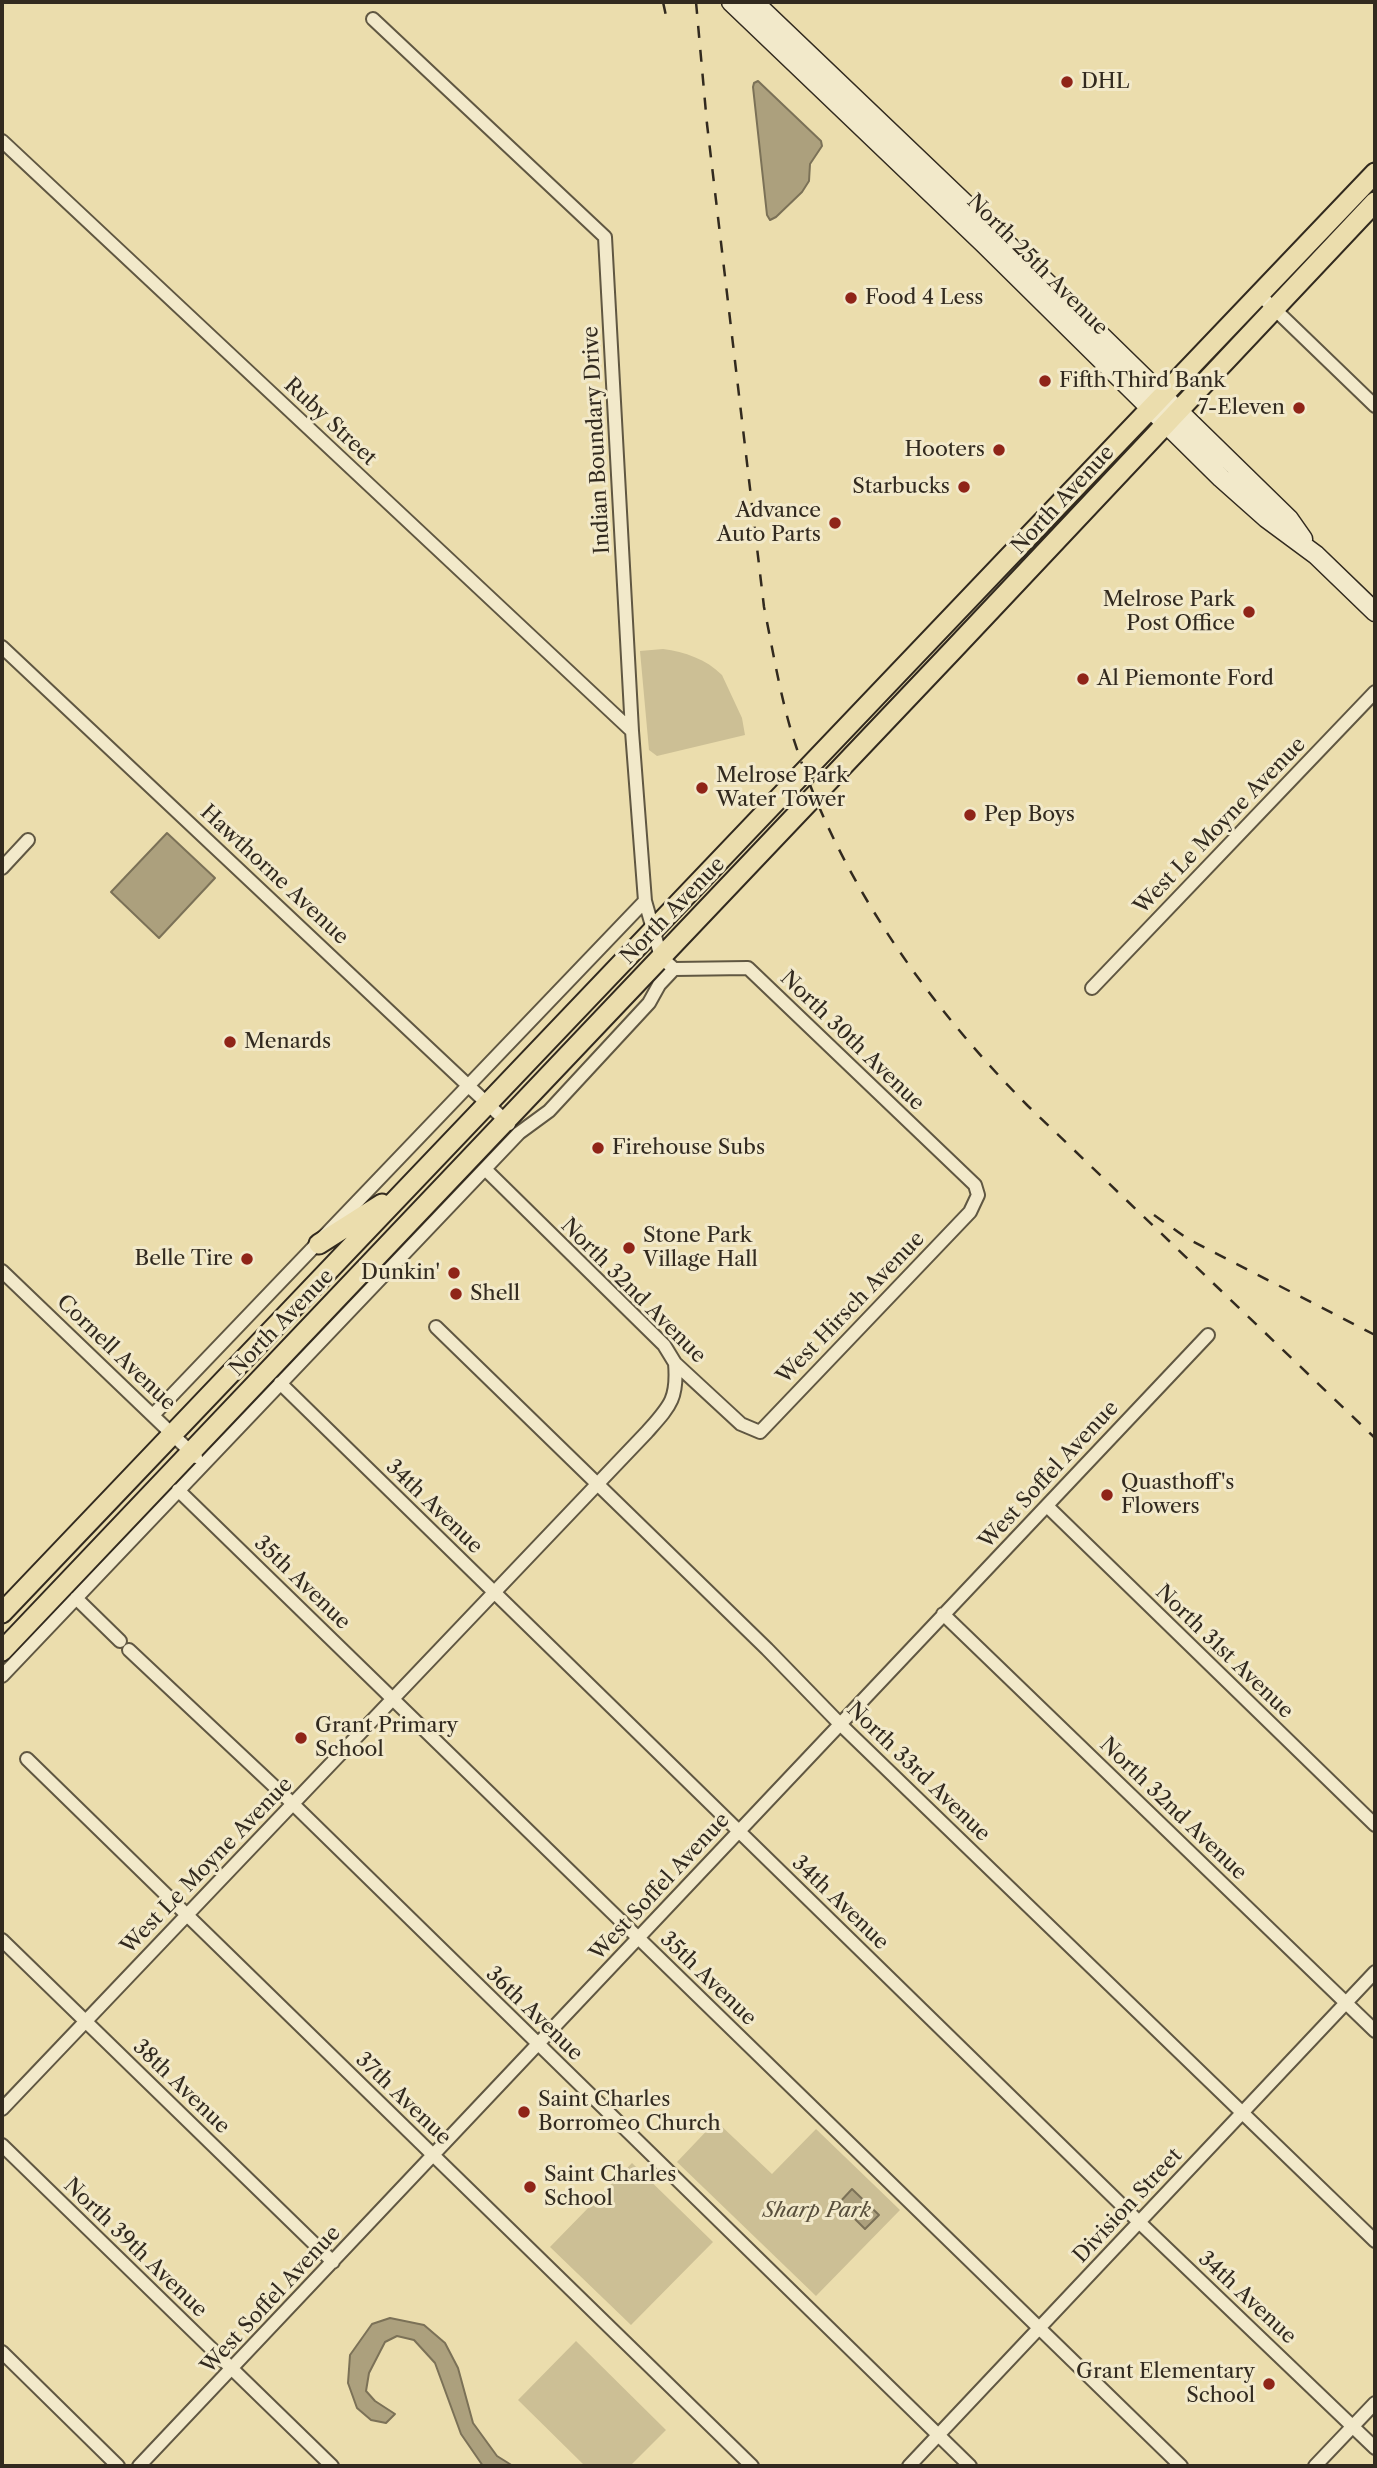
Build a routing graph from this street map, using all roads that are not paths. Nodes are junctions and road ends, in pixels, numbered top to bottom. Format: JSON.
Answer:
{"nodes":[{"id":1,"x":731,"y":2,"type":"edge"},
{"id":2,"x":754,"y":2,"type":"edge"},
{"id":3,"x":373,"y":19,"type":"dead end"},
{"id":4,"x":2,"y":141,"type":"edge"},
{"id":5,"x":1375,"y":173,"type":"edge"},
{"id":6,"x":1371,"y":197,"type":"edge"},
{"id":7,"x":974,"y":223,"type":"junction"},
{"id":8,"x":1260,"y":295,"type":"junction"},
{"id":9,"x":1274,"y":309,"type":"junction"},
{"id":10,"x":1157,"y":403,"type":"junction"},
{"id":11,"x":1375,"y":406,"type":"edge"},
{"id":12,"x":1172,"y":418,"type":"junction"},
{"id":13,"x":1053,"y":510,"type":"junction"},
{"id":14,"x":1070,"y":526,"type":"junction"},
{"id":15,"x":993,"y":573,"type":"junction"},
{"id":16,"x":1011,"y":589,"type":"junction"},
{"id":17,"x":1375,"y":612,"type":"edge"},
{"id":18,"x":2,"y":646,"type":"edge"},
{"id":19,"x":1375,"y":692,"type":"edge"},
{"id":20,"x":632,"y":731,"type":"junction"},
{"id":21,"x":28,"y":840,"type":"dead end"},
{"id":22,"x":2,"y":868,"type":"edge"},
{"id":23,"x":645,"y":901,"type":"junction"},
{"id":24,"x":653,"y":930,"type":"junction"},
{"id":25,"x":668,"y":963,"type":"junction"},
{"id":26,"x":1092,"y":988,"type":"dead end"},
{"id":27,"x":469,"y":1085,"type":"junction"},
{"id":28,"x":488,"y":1103,"type":"junction"},
{"id":29,"x":512,"y":1127,"type":"junction"},
{"id":30,"x":485,"y":1169,"type":"junction"},
{"id":31,"x":416,"y":1178,"type":"junction"},
{"id":32,"x":431,"y":1200,"type":"junction"},
{"id":33,"x":970,"y":1212,"type":"joint"},
{"id":34,"x":434,"y":1223,"type":"junction"},
{"id":35,"x":319,"y":1244,"type":"junction"},
{"id":36,"x":2,"y":1271,"type":"edge"},
{"id":37,"x":386,"y":1280,"type":"junction"},
{"id":38,"x":352,"y":1283,"type":"junction"},
{"id":39,"x":436,"y":1327,"type":"dead end"},
{"id":40,"x":1208,"y":1335,"type":"dead end"},
{"id":41,"x":675,"y":1363,"type":"junction"},
{"id":42,"x":280,"y":1383,"type":"junction"},
{"id":43,"x":153,"y":1415,"type":"junction"},
{"id":44,"x":760,"y":1432,"type":"joint"},
{"id":45,"x":172,"y":1433,"type":"junction"},
{"id":46,"x":197,"y":1457,"type":"junction"},
{"id":47,"x":597,"y":1484,"type":"junction"},
{"id":48,"x":178,"y":1490,"type":"junction"},
{"id":49,"x":1046,"y":1506,"type":"junction"},
{"id":50,"x":494,"y":1592,"type":"junction"},
{"id":51,"x":76,"y":1598,"type":"junction"},
{"id":52,"x":2,"y":1613,"type":"edge"},
{"id":53,"x":943,"y":1614,"type":"junction"},
{"id":54,"x":2,"y":1651,"type":"edge"},
{"id":55,"x":2,"y":1676,"type":"edge"},
{"id":56,"x":393,"y":1699,"type":"junction"},
{"id":57,"x":840,"y":1724,"type":"junction"},
{"id":58,"x":27,"y":1759,"type":"dead end"},
{"id":59,"x":293,"y":1804,"type":"junction"},
{"id":60,"x":1375,"y":1825,"type":"edge"},
{"id":61,"x":739,"y":1832,"type":"junction"},
{"id":62,"x":187,"y":1915,"type":"junction"},
{"id":63,"x":639,"y":1938,"type":"junction"},
{"id":64,"x":2,"y":1940,"type":"edge"},
{"id":65,"x":1375,"y":1972,"type":"edge"},
{"id":66,"x":1346,"y":2003,"type":"junction"},
{"id":67,"x":85,"y":2021,"type":"junction"},
{"id":68,"x":1375,"y":2031,"type":"edge"},
{"id":69,"x":538,"y":2045,"type":"junction"},
{"id":70,"x":2,"y":2109,"type":"edge"},
{"id":71,"x":1243,"y":2112,"type":"junction"},
{"id":72,"x":2,"y":2145,"type":"edge"},
{"id":73,"x":433,"y":2155,"type":"junction"},
{"id":74,"x":1139,"y":2222,"type":"junction"},
{"id":75,"x":1375,"y":2241,"type":"edge"},
{"id":76,"x":333,"y":2262,"type":"junction"},
{"id":77,"x":1039,"y":2328,"type":"junction"},
{"id":78,"x":2,"y":2352,"type":"edge"},
{"id":79,"x":232,"y":2369,"type":"junction"},
{"id":80,"x":1375,"y":2403,"type":"edge"},
{"id":81,"x":1353,"y":2427,"type":"junction"},
{"id":82,"x":938,"y":2435,"type":"junction"},
{"id":83,"x":1375,"y":2448,"type":"edge"},
{"id":84,"x":118,"y":2466,"type":"edge"},
{"id":85,"x":139,"y":2466,"type":"edge"},
{"id":86,"x":332,"y":2466,"type":"edge"},
{"id":87,"x":752,"y":2466,"type":"edge"},
{"id":88,"x":909,"y":2466,"type":"edge"},
{"id":89,"x":970,"y":2466,"type":"edge"},
{"id":90,"x":1181,"y":2466,"type":"edge"},
{"id":91,"x":1315,"y":2466,"type":"edge"}],
"edges":[{"from":1,"to":7,"type":"main road","name":"North 25th Avenue"},
{"from":2,"to":7,"type":"main road","name":"North 25th Avenue"},
{"from":3,"to":20,"type":"street","name":"Indian Boundary Drive"},
{"from":4,"to":20,"type":"street","name":"Ruby Street"},
{"from":5,"to":6,"type":"main road","name":"North Avenue"},
{"from":6,"to":8,"type":"main road","name":"North Avenue"},
{"from":6,"to":9,"type":"main road","name":"North Avenue"},
{"from":7,"to":10,"type":"main road","name":"North 25th Avenue"},
{"from":8,"to":9,"type":"street"},
{"from":8,"to":10,"type":"main road","name":"North Avenue"},
{"from":9,"to":11,"type":"street"},
{"from":9,"to":12,"type":"main road","name":"North Avenue"},
{"from":10,"to":12,"type":"main road","name":"North 25th Avenue"},
{"from":10,"to":13,"type":"main road","name":"North Avenue"},
{"from":12,"to":14,"type":"main road","name":"North Avenue"},
{"from":12,"to":17,"type":"main road","name":"North 25th Avenue"},
{"from":13,"to":14,"type":"main road"},
{"from":13,"to":15,"type":"main road","name":"North Avenue"},
{"from":14,"to":16,"type":"main road","name":"North Avenue"},
{"from":15,"to":16,"type":"main road"},
{"from":15,"to":24,"type":"main road","name":"North Avenue"},
{"from":16,"to":25,"type":"main road","name":"North Avenue"},
{"from":18,"to":27,"type":"street","name":"Hawthorne Avenue"},
{"from":19,"to":26,"type":"street","name":"West Le Moyne Avenue"},
{"from":20,"to":23,"type":"street","name":"Indian Boundary Drive"},
{"from":21,"to":22,"type":"street"},
{"from":23,"to":24,"type":"street","name":"Indian Boundary Drive"},
{"from":23,"to":27,"type":"street","name":"North Avenue"},
{"from":24,"to":25,"type":"street","name":"Indian Boundary Drive"},
{"from":24,"to":28,"type":"main road","name":"North Avenue"},
{"from":25,"to":29,"type":"main road","name":"North Avenue"},
{"from":25,"to":33,"type":"street","name":"North 30th Avenue"},
{"from":27,"to":28,"type":"street","name":"Hawthorne Avenue"},
{"from":27,"to":35,"type":"street","name":"North Avenue"},
{"from":28,"to":29,"type":"street","name":"Hawthorne Avenue"},
{"from":28,"to":31,"type":"main road","name":"North Avenue"},
{"from":29,"to":30,"type":"street","name":"North Avenue"},
{"from":29,"to":32,"type":"main road","name":"North Avenue"},
{"from":30,"to":34,"type":"street","name":"North Avenue"},
{"from":30,"to":41,"type":"street","name":"North 32nd Avenue"},
{"from":31,"to":35,"type":"main road"},
{"from":31,"to":45,"type":"main road","name":"North Avenue"},
{"from":32,"to":34,"type":"main road"},
{"from":32,"to":38,"type":"main road","name":"North Avenue"},
{"from":33,"to":44,"type":"street","name":"West Hirsch Avenue"},
{"from":34,"to":37,"type":"street","name":"North Avenue"},
{"from":35,"to":43,"type":"street","name":"North Avenue"},
{"from":36,"to":43,"type":"street","name":"Cornell Avenue"},
{"from":37,"to":38,"type":"main road"},
{"from":37,"to":42,"type":"street","name":"North Avenue"},
{"from":38,"to":46,"type":"main road","name":"North Avenue"},
{"from":39,"to":47,"type":"street","name":"North 33rd Avenue"},
{"from":40,"to":49,"type":"street","name":"West Soffel Avenue"},
{"from":41,"to":44,"type":"street","name":"North 32nd Avenue"},
{"from":41,"to":47,"type":"street","name":"West Le Moyne Avenue"},
{"from":42,"to":46,"type":"street","name":"North Avenue"},
{"from":42,"to":50,"type":"street","name":"34th Avenue"},
{"from":43,"to":45,"type":"street","name":"Cornell Avenue"},
{"from":45,"to":46,"type":"street","name":"Cornell Avenue"},
{"from":45,"to":52,"type":"main road","name":"North Avenue"},
{"from":46,"to":48,"type":"street","name":"North Avenue"},
{"from":46,"to":54,"type":"main road","name":"North Avenue"},
{"from":47,"to":50,"type":"street","name":"West Le Moyne Avenue"},
{"from":47,"to":57,"type":"street","name":"North 33rd Avenue"},
{"from":48,"to":51,"type":"street","name":"North Avenue"},
{"from":48,"to":56,"type":"street","name":"35th Avenue"},
{"from":49,"to":53,"type":"street","name":"West Soffel Avenue"},
{"from":49,"to":60,"type":"street","name":"North 31st Avenue"},
{"from":50,"to":56,"type":"street","name":"West Le Moyne Avenue"},
{"from":50,"to":61,"type":"street","name":"34th Avenue"},
{"from":51,"to":55,"type":"street","name":"North Avenue"},
{"from":51,"to":59,"type":"street","name":"36th Avenue"},
{"from":53,"to":57,"type":"street","name":"West Soffel Avenue"},
{"from":53,"to":66,"type":"street","name":"North 32nd Avenue"},
{"from":56,"to":59,"type":"street","name":"West Le Moyne Avenue"},
{"from":56,"to":63,"type":"street","name":"35th Avenue"},
{"from":57,"to":61,"type":"street","name":"West Soffel Avenue"},
{"from":57,"to":71,"type":"street","name":"North 33rd Avenue"},
{"from":58,"to":62,"type":"street","name":"37th Avenue"},
{"from":59,"to":62,"type":"street","name":"West Le Moyne Avenue"},
{"from":59,"to":69,"type":"street","name":"36th Avenue"},
{"from":61,"to":63,"type":"street","name":"West Soffel Avenue"},
{"from":61,"to":74,"type":"street","name":"34th Avenue"},
{"from":62,"to":67,"type":"street","name":"West Le Moyne Avenue"},
{"from":62,"to":73,"type":"street","name":"37th Avenue"},
{"from":63,"to":69,"type":"street","name":"West Soffel Avenue"},
{"from":63,"to":77,"type":"street","name":"35th Avenue"},
{"from":64,"to":67,"type":"street","name":"38th Avenue"},
{"from":65,"to":66,"type":"street","name":"Division Street"},
{"from":66,"to":68,"type":"street","name":"North 32nd Avenue"},
{"from":66,"to":71,"type":"street","name":"Division Street"},
{"from":67,"to":70,"type":"street","name":"West Le Moyne Avenue"},
{"from":67,"to":76,"type":"street","name":"38th Avenue"},
{"from":69,"to":73,"type":"street","name":"West Soffel Avenue"},
{"from":69,"to":82,"type":"street","name":"36th Avenue"},
{"from":71,"to":74,"type":"street","name":"Division Street"},
{"from":71,"to":75,"type":"street","name":"North 33rd Avenue"},
{"from":72,"to":79,"type":"street","name":"North 39th Avenue"},
{"from":73,"to":76,"type":"street","name":"West Soffel Avenue"},
{"from":73,"to":87,"type":"street","name":"37th Avenue"},
{"from":74,"to":77,"type":"street","name":"Division Street"},
{"from":74,"to":81,"type":"street","name":"34th Avenue"},
{"from":76,"to":79,"type":"street","name":"West Soffel Avenue"},
{"from":77,"to":82,"type":"street","name":"Division Street"},
{"from":77,"to":90,"type":"street","name":"35th Avenue"},
{"from":78,"to":84,"type":"street"},
{"from":79,"to":85,"type":"street","name":"West Soffel Avenue"},
{"from":79,"to":86,"type":"street","name":"North 39th Avenue"},
{"from":80,"to":81,"type":"street"},
{"from":81,"to":83,"type":"street","name":"34th Avenue"},
{"from":81,"to":91,"type":"street"},
{"from":82,"to":88,"type":"street","name":"Division Street"},
{"from":82,"to":89,"type":"street","name":"36th Avenue"}]}
